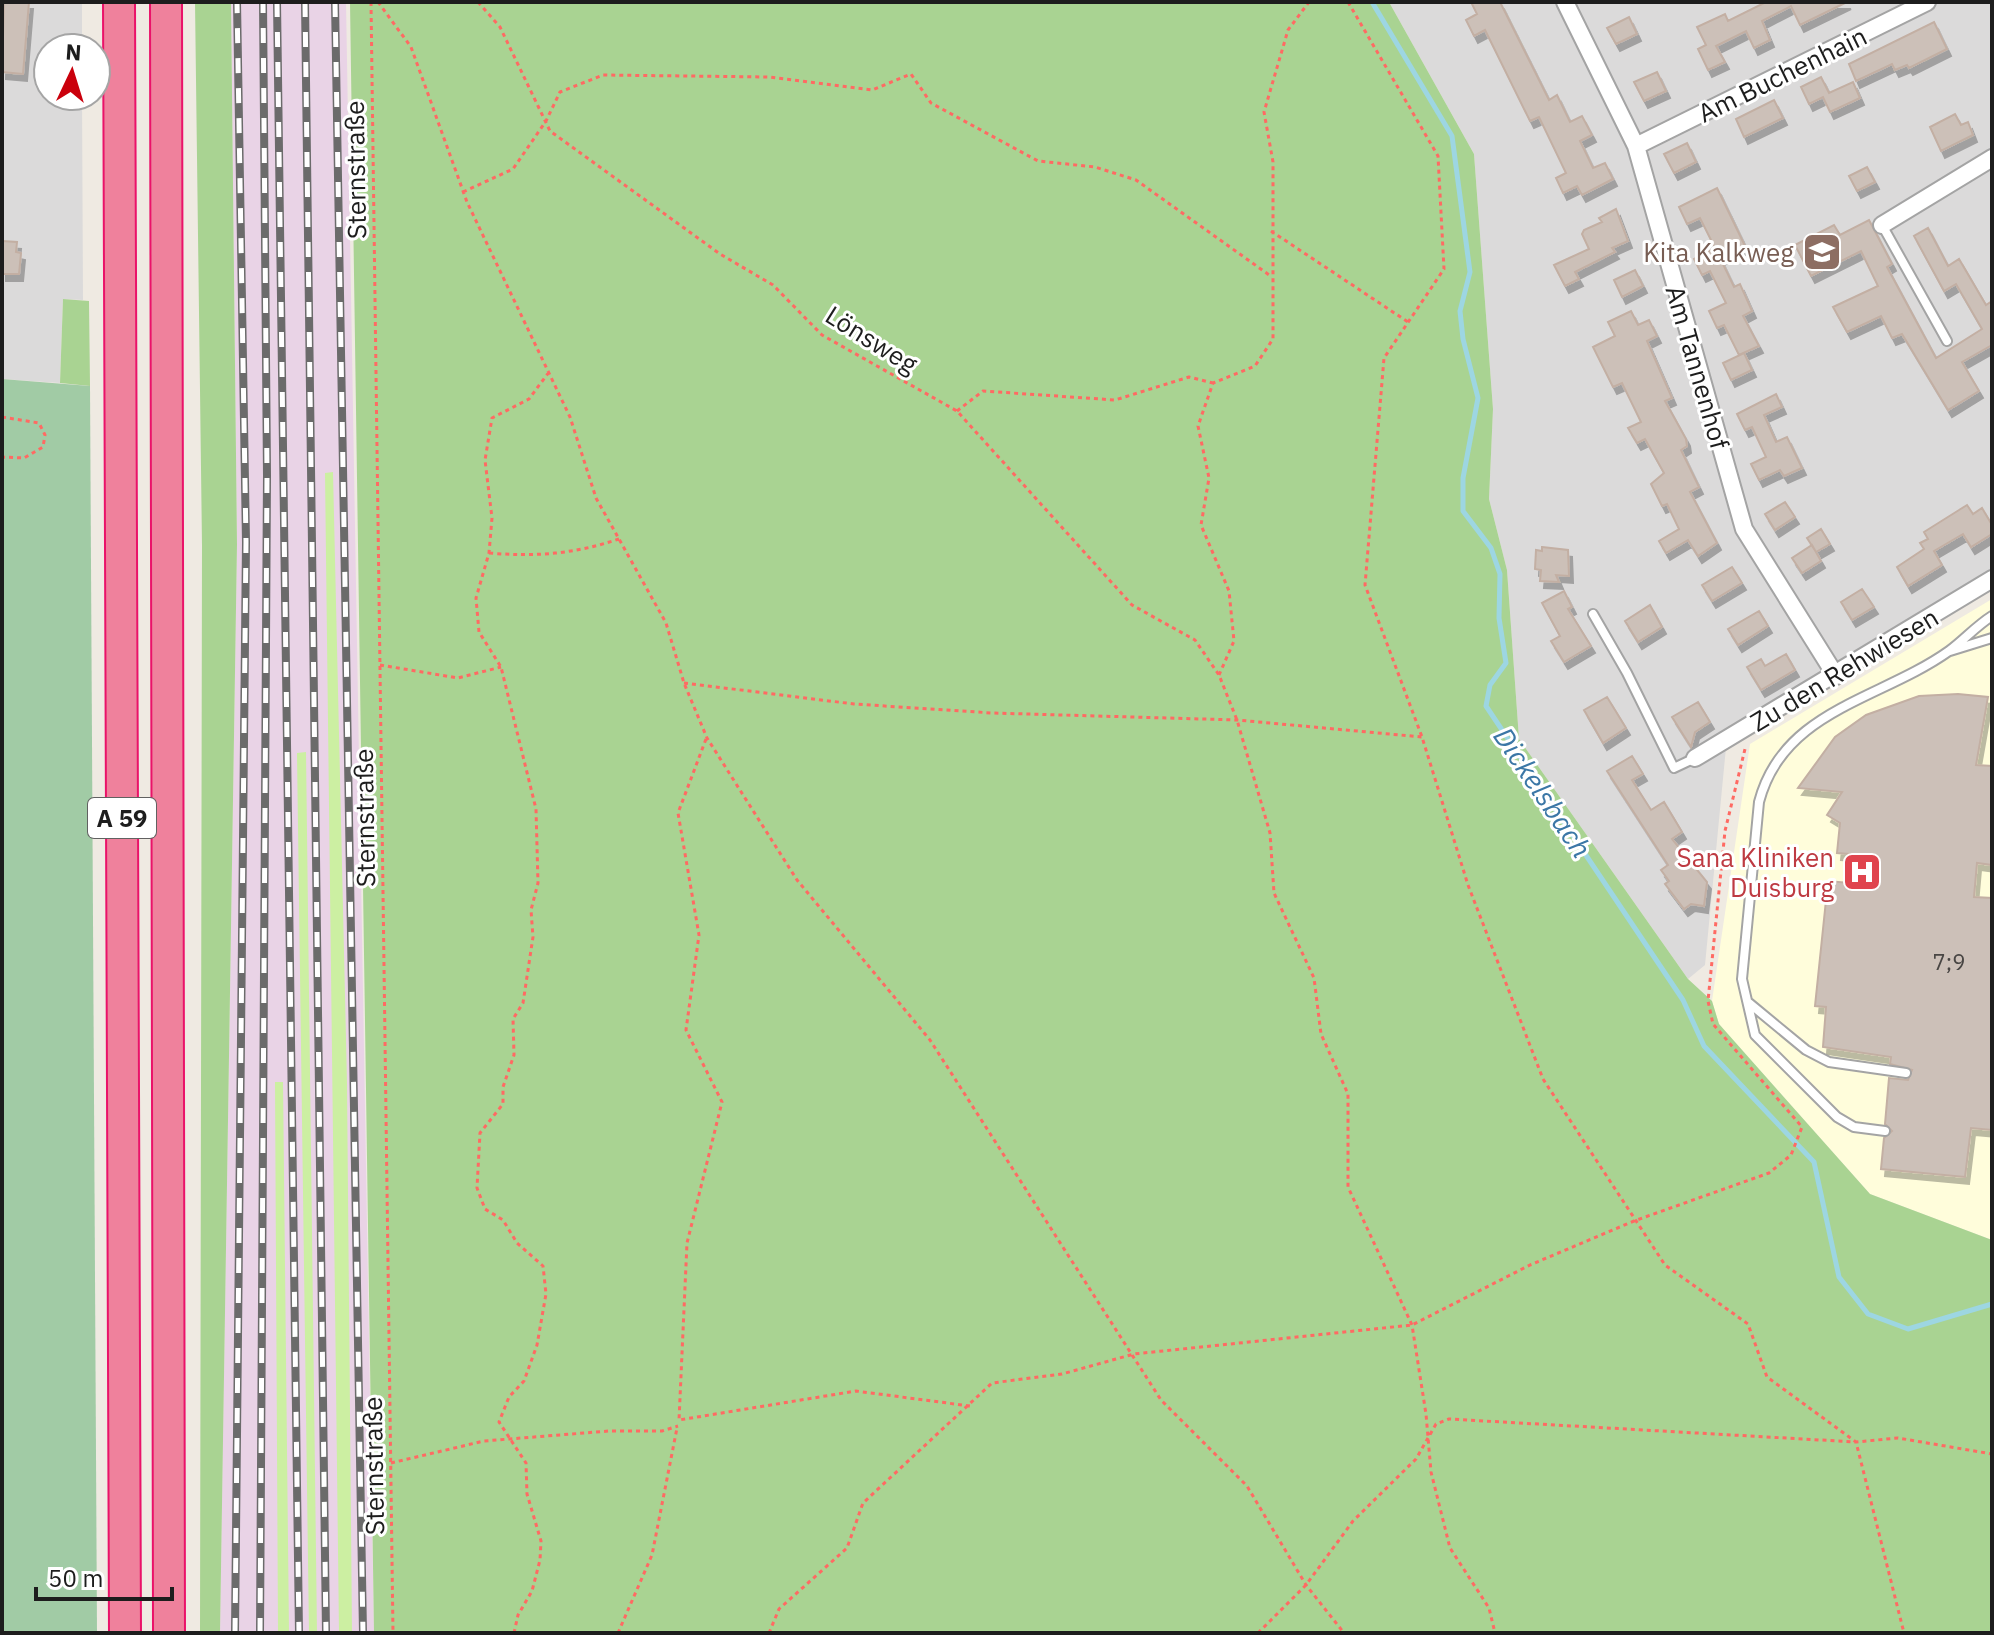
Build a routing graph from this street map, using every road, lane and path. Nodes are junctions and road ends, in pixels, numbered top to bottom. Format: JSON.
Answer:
{"nodes":[{"id":1,"x":119,"y":2,"type":"edge"},
{"id":2,"x":166,"y":2,"type":"edge"},
{"id":3,"x":371,"y":2,"type":"edge"},
{"id":4,"x":378,"y":2,"type":"edge"},
{"id":5,"x":478,"y":2,"type":"edge"},
{"id":6,"x":1309,"y":2,"type":"edge"},
{"id":7,"x":1348,"y":2,"type":"edge"},
{"id":8,"x":1565,"y":2,"type":"edge"},
{"id":9,"x":1927,"y":2,"type":"edge"},
{"id":10,"x":546,"y":121,"type":"junction"},
{"id":11,"x":1636,"y":146,"type":"junction"},
{"id":12,"x":1992,"y":158,"type":"edge"},
{"id":13,"x":463,"y":192,"type":"junction"},
{"id":14,"x":1882,"y":225,"type":"joint"},
{"id":15,"x":1271,"y":231,"type":"junction"},
{"id":16,"x":1272,"y":277,"type":"junction"},
{"id":17,"x":1408,"y":322,"type":"junction"},
{"id":18,"x":1947,"y":341,"type":"dead end"},
{"id":19,"x":549,"y":372,"type":"junction"},
{"id":20,"x":1213,"y":383,"type":"junction"},
{"id":21,"x":957,"y":411,"type":"junction"},
{"id":22,"x":2,"y":417,"type":"edge"},
{"id":23,"x":2,"y":457,"type":"edge"},
{"id":24,"x":619,"y":539,"type":"junction"},
{"id":25,"x":489,"y":553,"type":"junction"},
{"id":26,"x":1992,"y":579,"type":"edge"},
{"id":27,"x":1593,"y":614,"type":"dead end"},
{"id":28,"x":1992,"y":616,"type":"edge"},
{"id":29,"x":1992,"y":638,"type":"edge"},
{"id":30,"x":1949,"y":651,"type":"junction"},
{"id":31,"x":380,"y":665,"type":"junction"},
{"id":32,"x":501,"y":667,"type":"junction"},
{"id":33,"x":1219,"y":675,"type":"junction"},
{"id":34,"x":1836,"y":676,"type":"junction"},
{"id":35,"x":684,"y":683,"type":"junction"},
{"id":36,"x":1237,"y":720,"type":"junction"},
{"id":37,"x":1422,"y":737,"type":"junction"},
{"id":38,"x":707,"y":738,"type":"junction"},
{"id":39,"x":1695,"y":758,"type":"joint"},
{"id":40,"x":1749,"y":1003,"type":"junction"},
{"id":41,"x":1906,"y":1073,"type":"dead end"},
{"id":42,"x":1801,"y":1131,"type":"dead end"},
{"id":43,"x":1885,"y":1131,"type":"dead end"},
{"id":44,"x":1634,"y":1221,"type":"junction"},
{"id":45,"x":1412,"y":1325,"type":"junction"},
{"id":46,"x":1134,"y":1354,"type":"junction"},
{"id":47,"x":970,"y":1406,"type":"junction"},
{"id":48,"x":678,"y":1423,"type":"junction"},
{"id":49,"x":2,"y":1432,"type":"edge"},
{"id":50,"x":1426,"y":1440,"type":"junction"},
{"id":51,"x":511,"y":1441,"type":"junction"},
{"id":52,"x":1856,"y":1442,"type":"junction"},
{"id":53,"x":2,"y":1452,"type":"edge"},
{"id":54,"x":1992,"y":1454,"type":"edge"},
{"id":55,"x":391,"y":1463,"type":"junction"},
{"id":56,"x":1306,"y":1585,"type":"junction"},
{"id":57,"x":125,"y":1633,"type":"edge"},
{"id":58,"x":169,"y":1633,"type":"edge"},
{"id":59,"x":393,"y":1633,"type":"edge"},
{"id":60,"x":514,"y":1633,"type":"edge"},
{"id":61,"x":618,"y":1633,"type":"edge"},
{"id":62,"x":769,"y":1633,"type":"edge"},
{"id":63,"x":1258,"y":1633,"type":"edge"},
{"id":64,"x":1344,"y":1633,"type":"edge"},
{"id":65,"x":1495,"y":1633,"type":"edge"},
{"id":66,"x":1904,"y":1633,"type":"edge"}],
"edges":[{"from":1,"to":57,"type":"highway","number":"A 59"},
{"from":2,"to":58,"type":"highway","number":"A 59"},
{"from":3,"to":31,"type":"path","name":"Sternstraße"},
{"from":4,"to":13,"type":"path"},
{"from":5,"to":10,"type":"path","name":"Lönsweg"},
{"from":6,"to":15,"type":"path"},
{"from":7,"to":17,"type":"path"},
{"from":8,"to":11,"type":"street","name":"Am Tannenhof"},
{"from":9,"to":11,"type":"street","name":"Am Buchenhain"},
{"from":10,"to":13,"type":"path"},
{"from":10,"to":16,"type":"path"},
{"from":10,"to":21,"type":"path","name":"Lönsweg"},
{"from":11,"to":34,"type":"street","name":"Am Tannenhof"},
{"from":12,"to":14,"type":"street"},
{"from":13,"to":19,"type":"path"},
{"from":14,"to":18,"type":"lane"},
{"from":15,"to":16,"type":"path"},
{"from":15,"to":17,"type":"path"},
{"from":16,"to":20,"type":"path"},
{"from":17,"to":37,"type":"path"},
{"from":19,"to":24,"type":"path"},
{"from":19,"to":25,"type":"path"},
{"from":20,"to":21,"type":"path"},
{"from":20,"to":33,"type":"path"},
{"from":21,"to":33,"type":"path","name":"Lönsweg"},
{"from":22,"to":23,"type":"path"},
{"from":24,"to":25,"type":"path"},
{"from":24,"to":35,"type":"path"},
{"from":25,"to":32,"type":"path"},
{"from":26,"to":34,"type":"street","name":"Zu den Rehwiesen"},
{"from":27,"to":39,"type":"lane"},
{"from":28,"to":30,"type":"lane"},
{"from":29,"to":30,"type":"lane"},
{"from":30,"to":40,"type":"lane"},
{"from":31,"to":32,"type":"path"},
{"from":31,"to":55,"type":"path","name":"Sternstraße"},
{"from":32,"to":51,"type":"path"},
{"from":33,"to":36,"type":"path","name":"Lönsweg"},
{"from":34,"to":39,"type":"street","name":"Zu den Rehwiesen"},
{"from":35,"to":36,"type":"path"},
{"from":35,"to":38,"type":"path"},
{"from":36,"to":37,"type":"path"},
{"from":36,"to":45,"type":"path","name":"Lönsweg"},
{"from":37,"to":44,"type":"path"},
{"from":38,"to":46,"type":"path"},
{"from":38,"to":48,"type":"path"},
{"from":40,"to":41,"type":"lane"},
{"from":40,"to":43,"type":"lane"},
{"from":42,"to":44,"type":"path"},
{"from":44,"to":45,"type":"path"},
{"from":44,"to":52,"type":"path"},
{"from":45,"to":46,"type":"path"},
{"from":45,"to":50,"type":"path","name":"Lönsweg"},
{"from":46,"to":47,"type":"path"},
{"from":46,"to":56,"type":"path"},
{"from":47,"to":48,"type":"path"},
{"from":47,"to":62,"type":"path"},
{"from":48,"to":51,"type":"path"},
{"from":48,"to":61,"type":"path"},
{"from":49,"to":53,"type":"path"},
{"from":50,"to":52,"type":"path"},
{"from":50,"to":56,"type":"path"},
{"from":50,"to":65,"type":"path"},
{"from":51,"to":55,"type":"path"},
{"from":51,"to":60,"type":"path"},
{"from":52,"to":54,"type":"path"},
{"from":52,"to":66,"type":"path"},
{"from":55,"to":59,"type":"path","name":"Sternstraße"},
{"from":56,"to":63,"type":"path"},
{"from":56,"to":64,"type":"path"}]}
